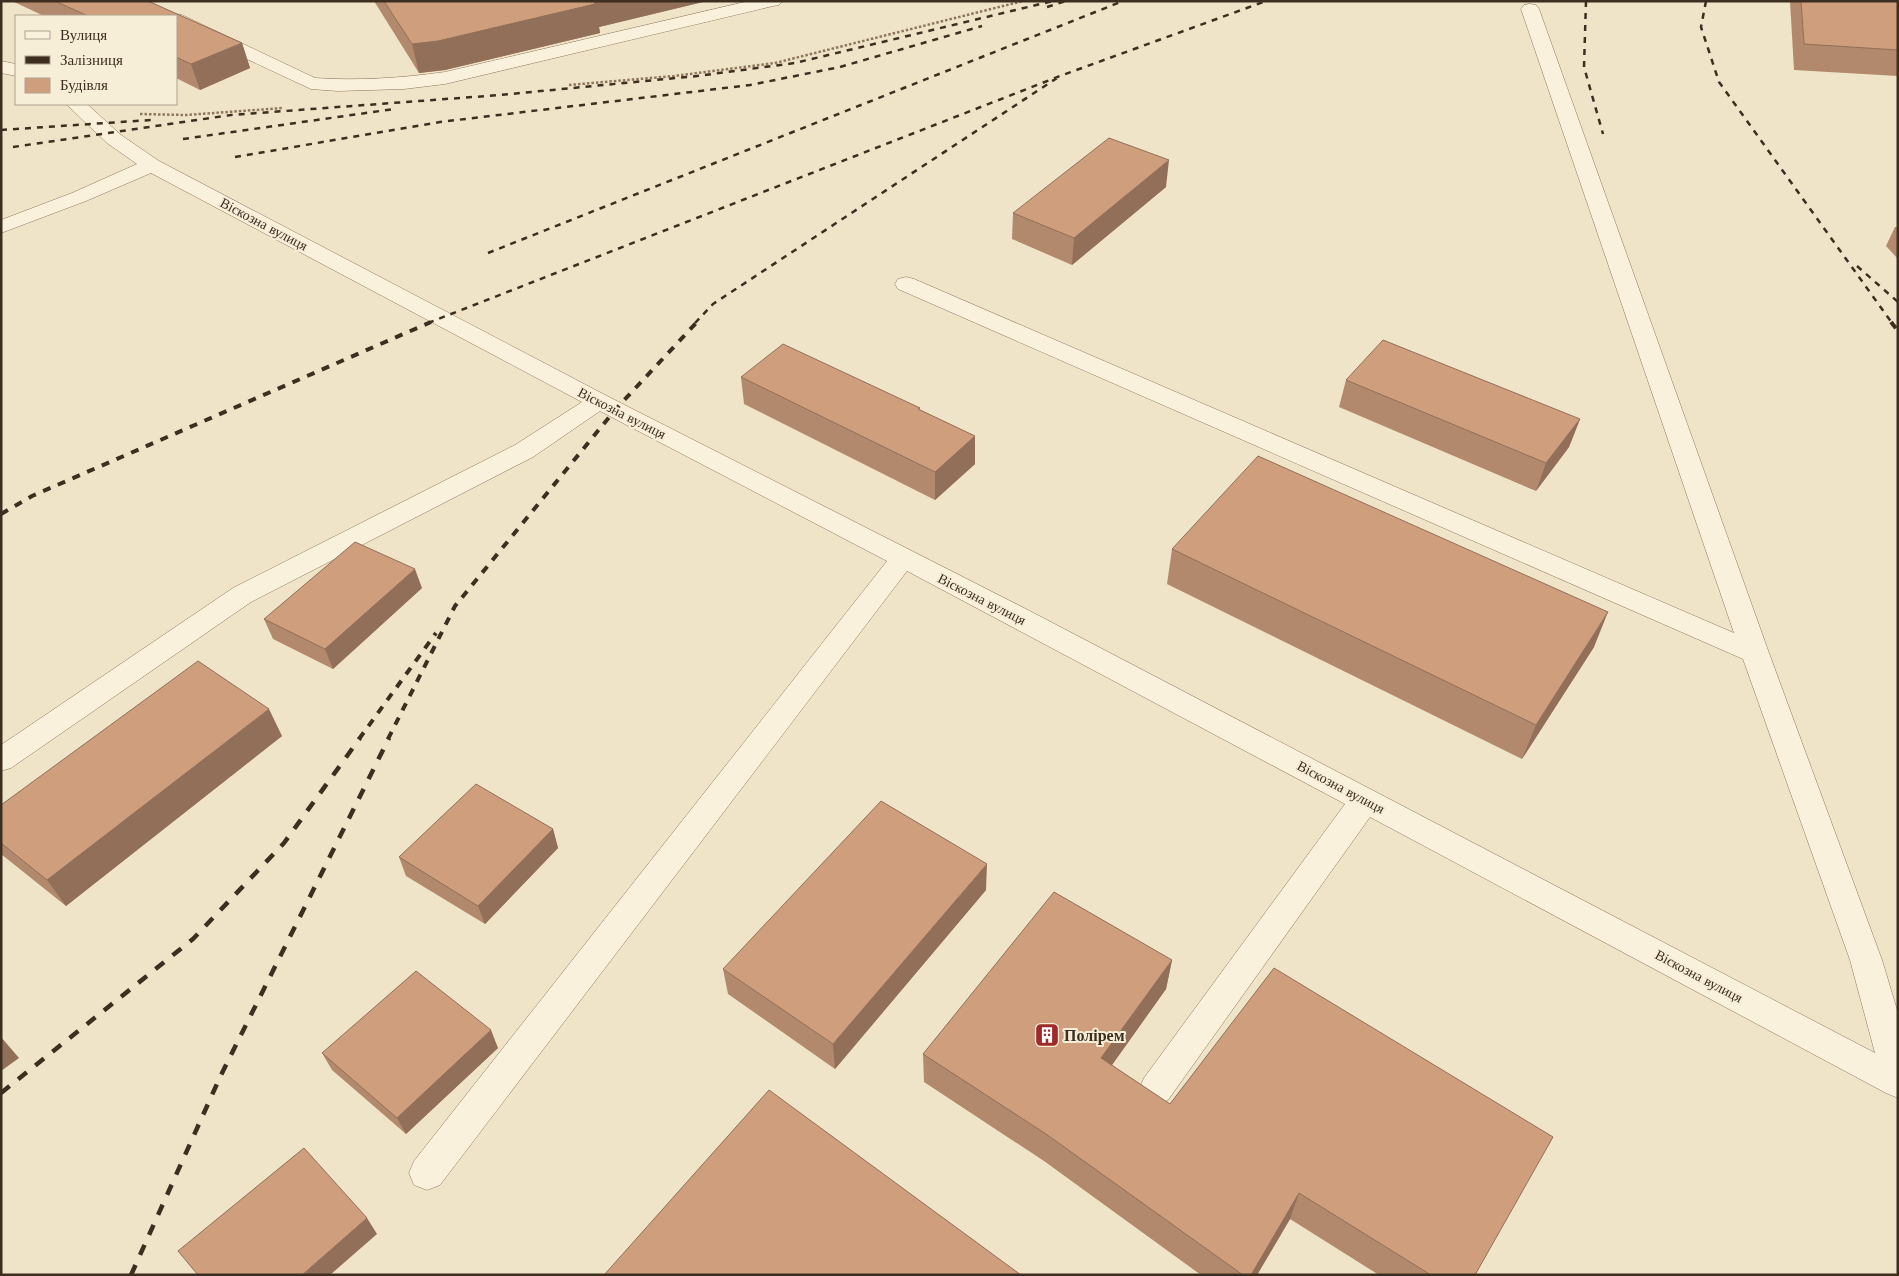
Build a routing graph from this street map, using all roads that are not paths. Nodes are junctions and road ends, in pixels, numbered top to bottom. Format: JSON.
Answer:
{"nodes":[{"id":1,"x":773,"y":1,"type":"edge"},
{"id":2,"x":1530,"y":9,"type":"dead end"},
{"id":3,"x":178,"y":20,"type":"edge"},
{"id":4,"x":77,"y":105,"type":"edge"},
{"id":5,"x":152,"y":165,"type":"junction"},
{"id":6,"x":1,"y":227,"type":"edge"},
{"id":7,"x":906,"y":284,"type":"dead end"},
{"id":8,"x":598,"y":401,"type":"junction"},
{"id":9,"x":903,"y":558,"type":"junction"},
{"id":10,"x":1755,"y":653,"type":"junction"},
{"id":11,"x":1,"y":760,"type":"edge"},
{"id":12,"x":1365,"y":800,"type":"junction"},
{"id":13,"x":1898,"y":1073,"type":"edge"},
{"id":14,"x":1898,"y":1082,"type":"edge"},
{"id":15,"x":1156,"y":1089,"type":"dead end"},
{"id":16,"x":427,"y":1173,"type":"dead end"}],
"edges":[{"from":1,"to":3,"type":"street"},
{"from":2,"to":10,"type":"street"},
{"from":4,"to":5,"type":"street","name":"Віскозна вулиця"},
{"from":5,"to":6,"type":"street"},
{"from":5,"to":8,"type":"street","name":"Віскозна вулиця"},
{"from":7,"to":10,"type":"street"},
{"from":8,"to":9,"type":"street","name":"Віскозна вулиця"},
{"from":8,"to":11,"type":"street"},
{"from":9,"to":12,"type":"street","name":"Віскозна вулиця"},
{"from":9,"to":16,"type":"street"},
{"from":10,"to":13,"type":"street"},
{"from":12,"to":14,"type":"street","name":"Віскозна вулиця"},
{"from":12,"to":15,"type":"street"}]}
